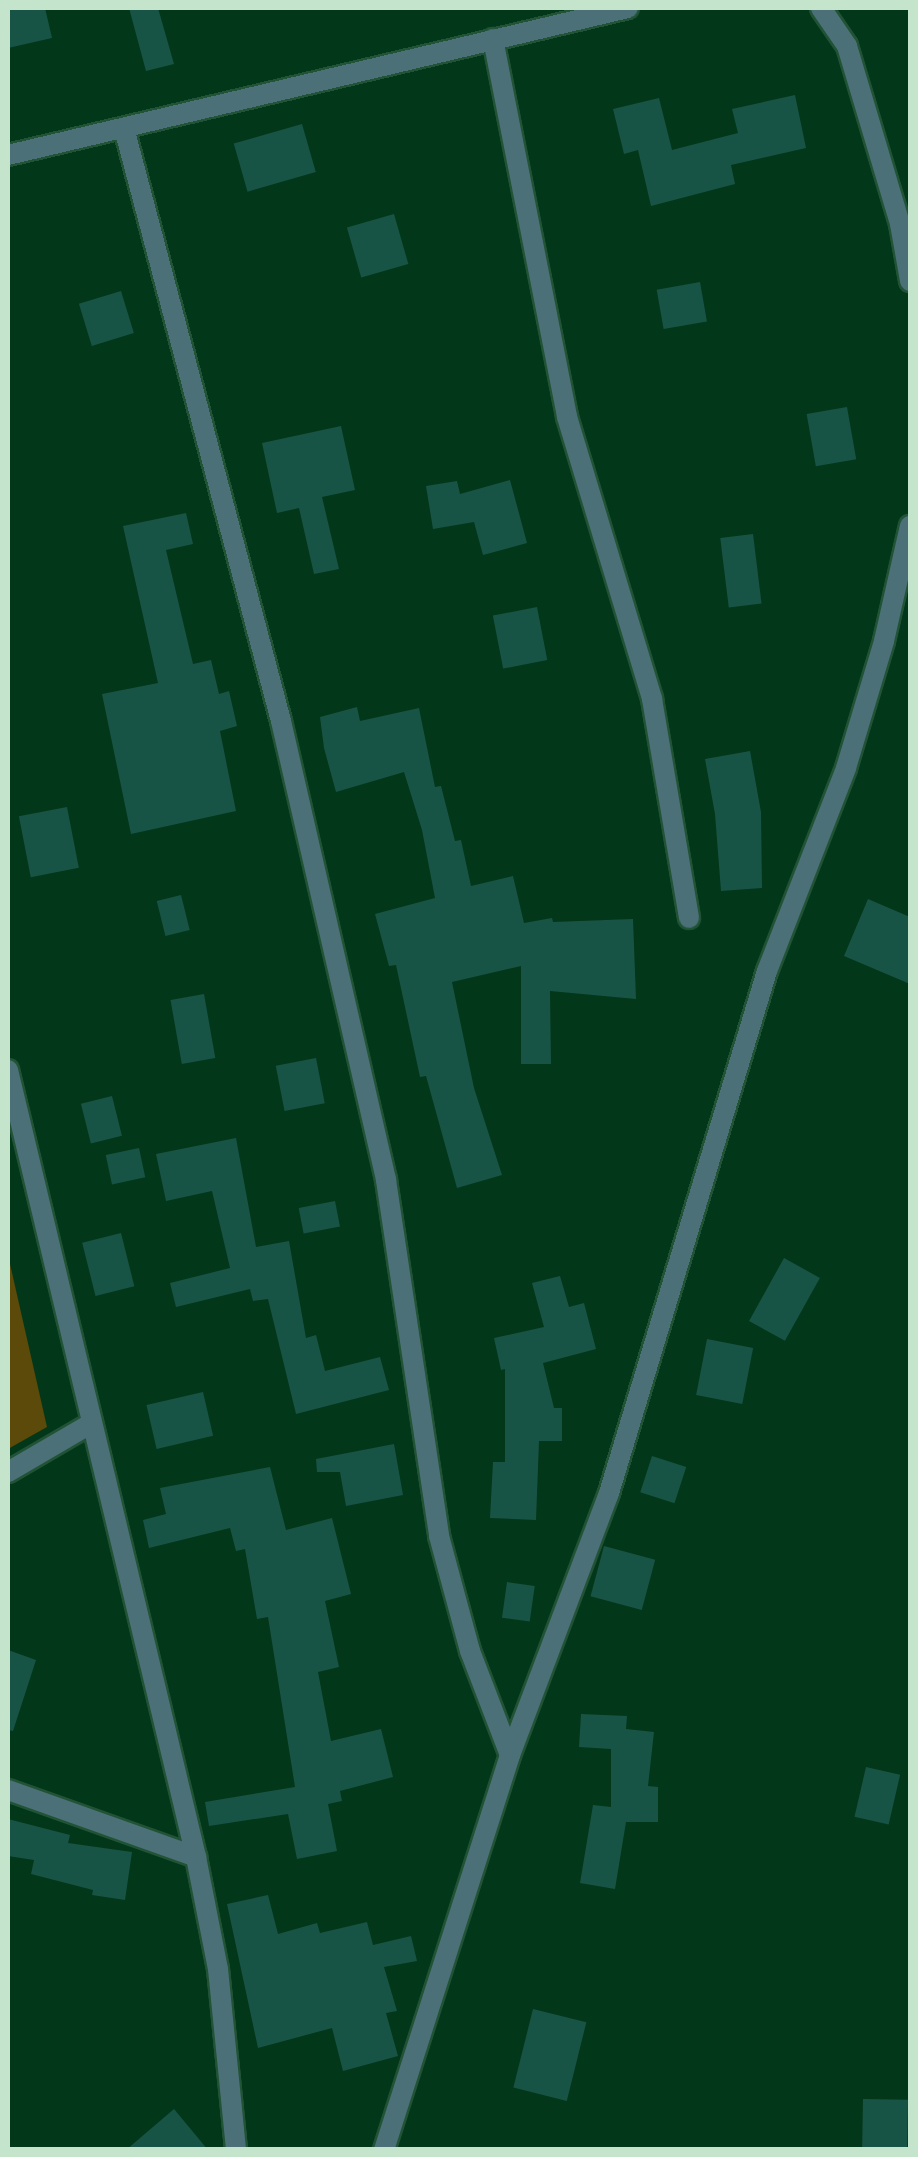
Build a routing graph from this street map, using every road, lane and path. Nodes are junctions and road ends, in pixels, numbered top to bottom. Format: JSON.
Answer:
{"nodes":[{"id":1,"x":628,"y":8,"type":"edge"},
{"id":2,"x":821,"y":8,"type":"edge"},
{"id":3,"x":493,"y":40,"type":"junction"},
{"id":4,"x":124,"y":128,"type":"junction"},
{"id":5,"x":8,"y":155,"type":"edge"},
{"id":6,"x":910,"y":281,"type":"edge"},
{"id":7,"x":910,"y":526,"type":"edge"},
{"id":8,"x":689,"y":918,"type":"dead end"},
{"id":9,"x":8,"y":1070,"type":"edge"},
{"id":10,"x":92,"y":1423,"type":"junction"},
{"id":11,"x":8,"y":1472,"type":"edge"},
{"id":12,"x":510,"y":1754,"type":"junction"},
{"id":13,"x":8,"y":1790,"type":"edge"},
{"id":14,"x":196,"y":1858,"type":"junction"},
{"id":15,"x":236,"y":2150,"type":"edge"},
{"id":16,"x":384,"y":2150,"type":"edge"}],
"edges":[{"from":1,"to":3,"type":"street"},
{"from":2,"to":6,"type":"street"},
{"from":3,"to":4,"type":"street"},
{"from":3,"to":8,"type":"street"},
{"from":4,"to":5,"type":"street"},
{"from":4,"to":12,"type":"street"},
{"from":7,"to":12,"type":"street"},
{"from":9,"to":10,"type":"street"},
{"from":10,"to":11,"type":"street"},
{"from":10,"to":14,"type":"street"},
{"from":12,"to":16,"type":"street"},
{"from":13,"to":14,"type":"street"},
{"from":14,"to":15,"type":"street"}]}
